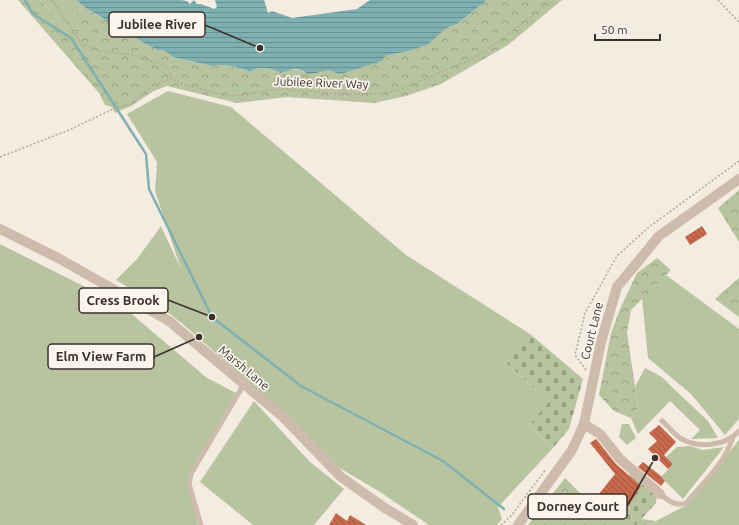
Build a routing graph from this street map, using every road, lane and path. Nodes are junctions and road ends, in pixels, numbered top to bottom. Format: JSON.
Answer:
{"nodes":[{"id":1,"x":52,"y":0,"type":"edge"},
{"id":2,"x":553,"y":0,"type":"edge"},
{"id":3,"x":718,"y":0,"type":"edge"},
{"id":4,"x":739,"y":22,"type":"edge"},
{"id":5,"x":172,"y":78,"type":"junction"},
{"id":6,"x":0,"y":157,"type":"edge"},
{"id":7,"x":739,"y":179,"type":"edge"},
{"id":8,"x":0,"y":229,"type":"edge"},
{"id":9,"x":244,"y":384,"type":"junction"},
{"id":10,"x":662,"y":421,"type":"dead end"},
{"id":11,"x":584,"y":424,"type":"junction"},
{"id":12,"x":739,"y":431,"type":"edge"},
{"id":13,"x":733,"y":437,"type":"junction"},
{"id":14,"x":660,"y":494,"type":"joint"},
{"id":15,"x":201,"y":525,"type":"edge"},
{"id":16,"x":413,"y":525,"type":"edge"},
{"id":17,"x":518,"y":525,"type":"edge"}],
"edges":[{"from":1,"to":5,"type":"path","name":"Jubilee River Way"},
{"from":2,"to":5,"type":"path","name":"Jubilee River Way"},
{"from":3,"to":4,"type":"path"},
{"from":5,"to":6,"type":"path"},
{"from":7,"to":11,"type":"street","name":"Court Lane"},
{"from":8,"to":9,"type":"street","name":"Marsh Lane"},
{"from":9,"to":15,"type":"lane"},
{"from":9,"to":16,"type":"street","name":"Marsh Lane"},
{"from":10,"to":13,"type":"lane"},
{"from":11,"to":14,"type":"street"},
{"from":11,"to":17,"type":"street","name":"Court Lane"},
{"from":12,"to":13,"type":"lane"},
{"from":13,"to":14,"type":"lane"}]}
